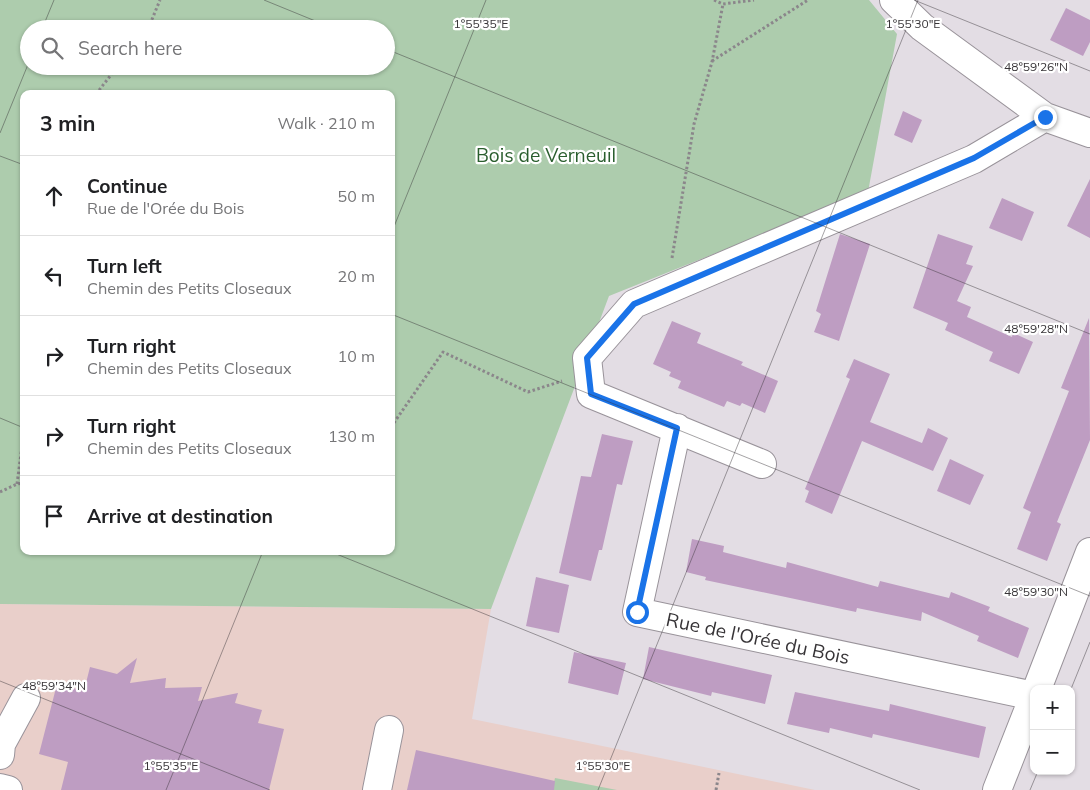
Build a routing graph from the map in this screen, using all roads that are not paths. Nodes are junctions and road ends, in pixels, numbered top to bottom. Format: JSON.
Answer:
{"nodes":[{"id":1,"x":894,"y":0,"type":"edge"},
{"id":2,"x":1045,"y":117,"type":"junction"},
{"id":3,"x":1090,"y":133,"type":"edge"},
{"id":4,"x":677,"y":428,"type":"junction"},
{"id":5,"x":762,"y":464,"type":"dead end"},
{"id":6,"x":1090,"y":552,"type":"edge"},
{"id":7,"x":1039,"y":685,"type":"edge"},
{"id":8,"x":1030,"y":695,"type":"edge"},
{"id":9,"x":26,"y":698,"type":"dead end"},
{"id":10,"x":1030,"y":706,"type":"edge"},
{"id":11,"x":389,"y":730,"type":"dead end"},
{"id":12,"x":0,"y":754,"type":"edge"},
{"id":13,"x":0,"y":788,"type":"edge"},
{"id":14,"x":8,"y":790,"type":"edge"},
{"id":15,"x":377,"y":790,"type":"edge"},
{"id":16,"x":997,"y":790,"type":"edge"}],
"edges":[{"from":1,"to":2,"type":"street"},
{"from":2,"to":3,"type":"street"},
{"from":2,"to":4,"type":"street"},
{"from":4,"to":5,"type":"street"},
{"from":4,"to":8,"type":"street","name":"Rue de l'Orée du Bois"},
{"from":6,"to":7,"type":"street"},
{"from":9,"to":12,"type":"street"},
{"from":10,"to":16,"type":"street","name":"Rue de l'Orée du Bois"},
{"from":11,"to":15,"type":"street"},
{"from":13,"to":14,"type":"street"}]}
